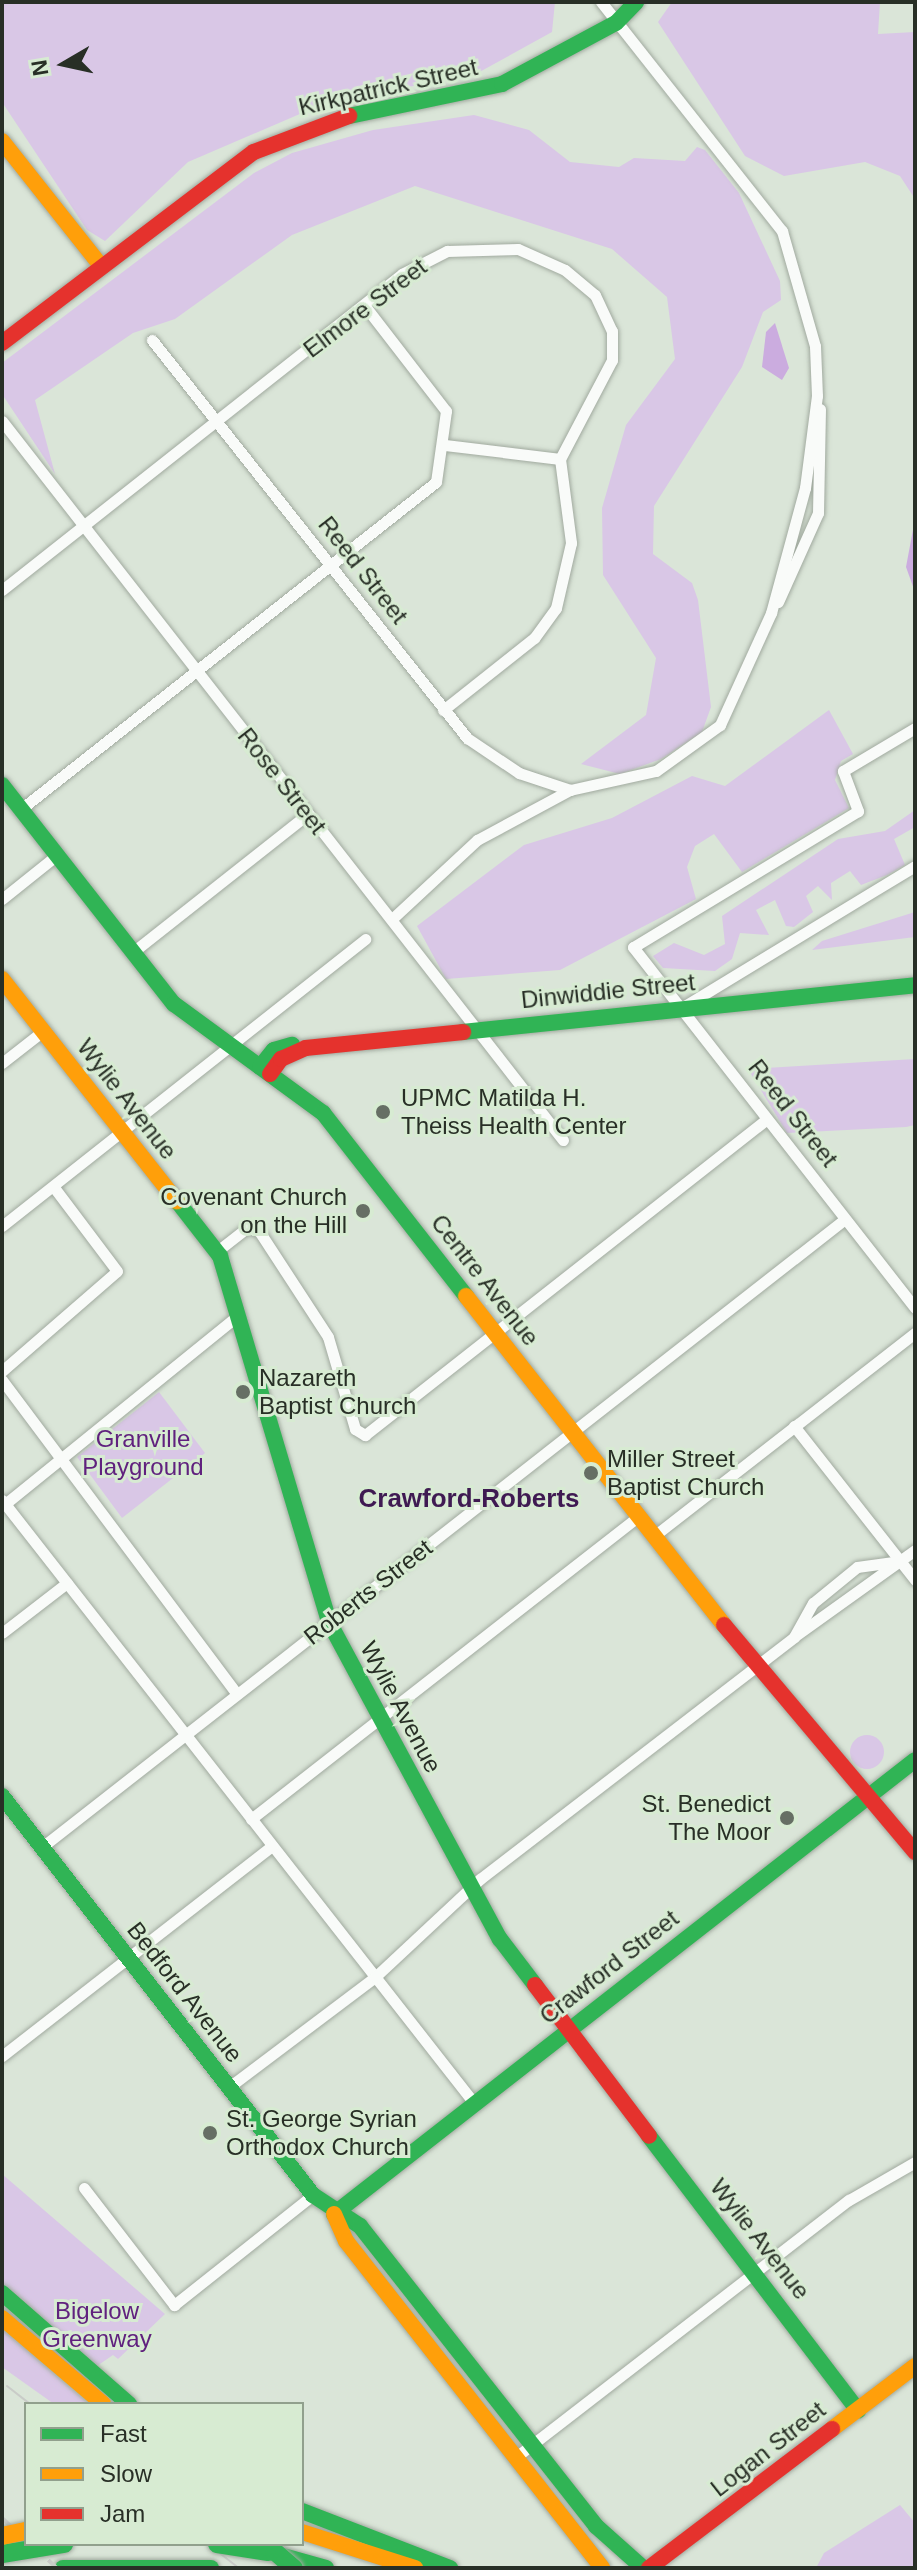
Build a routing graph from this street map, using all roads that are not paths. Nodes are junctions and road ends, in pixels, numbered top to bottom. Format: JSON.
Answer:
{"nodes":[{"id":1,"x":601,"y":2,"type":"edge"},
{"id":2,"x":636,"y":2,"type":"edge"},
{"id":3,"x":616,"y":23,"type":"junction"},
{"id":4,"x":2,"y":141,"type":"edge"},
{"id":5,"x":101,"y":266,"type":"junction"},
{"id":6,"x":364,"y":305,"type":"junction"},
{"id":7,"x":152,"y":340,"type":"dead end"},
{"id":8,"x":2,"y":343,"type":"edge"},
{"id":9,"x":817,"y":396,"type":"junction"},
{"id":10,"x":2,"y":421,"type":"edge"},
{"id":11,"x":216,"y":422,"type":"junction"},
{"id":12,"x":445,"y":445,"type":"junction"},
{"id":13,"x":560,"y":459,"type":"junction"},
{"id":14,"x":83,"y":526,"type":"junction"},
{"id":15,"x":329,"y":565,"type":"junction"},
{"id":16,"x":2,"y":590,"type":"edge"},
{"id":17,"x":771,"y":613,"type":"junction"},
{"id":18,"x":196,"y":670,"type":"junction"},
{"id":19,"x":443,"y":710,"type":"junction"},
{"id":20,"x":915,"y":728,"type":"edge"},
{"id":21,"x":2,"y":785,"type":"edge"},
{"id":22,"x":570,"y":790,"type":"junction"},
{"id":23,"x":21,"y":809,"type":"junction"},
{"id":24,"x":308,"y":814,"type":"junction"},
{"id":25,"x":57,"y":855,"type":"junction"},
{"id":26,"x":915,"y":866,"type":"edge"},
{"id":27,"x":2,"y":899,"type":"edge"},
{"id":28,"x":393,"y":918,"type":"junction"},
{"id":29,"x":365,"y":939,"type":"dead end"},
{"id":30,"x":133,"y":952,"type":"junction"},
{"id":31,"x":2,"y":979,"type":"edge"},
{"id":32,"x":915,"y":985,"type":"edge"},
{"id":33,"x":681,"y":1008,"type":"junction"},
{"id":34,"x":476,"y":1028,"type":"junction"},
{"id":35,"x":43,"y":1031,"type":"junction"},
{"id":36,"x":230,"y":1048,"type":"junction"},
{"id":37,"x":2,"y":1063,"type":"edge"},
{"id":38,"x":265,"y":1071,"type":"junction"},
{"id":39,"x":767,"y":1119,"type":"junction"},
{"id":40,"x":122,"y":1132,"type":"junction"},
{"id":41,"x":563,"y":1140,"type":"dead end"},
{"id":42,"x":53,"y":1186,"type":"junction"},
{"id":43,"x":845,"y":1219,"type":"junction"},
{"id":44,"x":2,"y":1226,"type":"edge"},
{"id":45,"x":216,"y":1252,"type":"junction"},
{"id":46,"x":915,"y":1308,"type":"edge"},
{"id":47,"x":238,"y":1315,"type":"junction"},
{"id":48,"x":495,"y":1333,"type":"junction"},
{"id":49,"x":915,"y":1333,"type":"edge"},
{"id":50,"x":2,"y":1371,"type":"edge"},
{"id":51,"x":2,"y":1380,"type":"edge"},
{"id":52,"x":794,"y":1426,"type":"junction"},
{"id":53,"x":572,"y":1432,"type":"junction"},
{"id":54,"x":63,"y":1458,"type":"junction"},
{"id":55,"x":4,"y":1502,"type":"edge"},
{"id":56,"x":638,"y":1517,"type":"junction"},
{"id":57,"x":654,"y":1536,"type":"junction"},
{"id":58,"x":915,"y":1550,"type":"edge"},
{"id":59,"x":901,"y":1561,"type":"junction"},
{"id":60,"x":862,"y":1565,"type":"junction"},
{"id":61,"x":915,"y":1580,"type":"edge"},
{"id":62,"x":67,"y":1583,"type":"junction"},
{"id":63,"x":874,"y":1583,"type":"junction"},
{"id":64,"x":807,"y":1609,"type":"junction"},
{"id":65,"x":329,"y":1622,"type":"junction"},
{"id":66,"x":821,"y":1624,"type":"junction"},
{"id":67,"x":2,"y":1633,"type":"edge"},
{"id":68,"x":794,"y":1637,"type":"junction"},
{"id":69,"x":756,"y":1666,"type":"junction"},
{"id":70,"x":237,"y":1694,"type":"junction"},
{"id":71,"x":380,"y":1719,"type":"junction"},
{"id":72,"x":185,"y":1734,"type":"junction"},
{"id":73,"x":915,"y":1760,"type":"edge"},
{"id":74,"x":2,"y":1796,"type":"edge"},
{"id":75,"x":864,"y":1800,"type":"junction"},
{"id":76,"x":251,"y":1819,"type":"junction"},
{"id":77,"x":899,"y":1838,"type":"junction"},
{"id":78,"x":272,"y":1846,"type":"junction"},
{"id":79,"x":42,"y":1847,"type":"junction"},
{"id":80,"x":915,"y":1852,"type":"edge"},
{"id":81,"x":915,"y":1866,"type":"edge"},
{"id":82,"x":472,"y":1888,"type":"junction"},
{"id":83,"x":127,"y":1957,"type":"junction"},
{"id":84,"x":375,"y":1977,"type":"junction"},
{"id":85,"x":567,"y":2031,"type":"junction"},
{"id":86,"x":2,"y":2056,"type":"edge"},
{"id":87,"x":229,"y":2087,"type":"junction"},
{"id":88,"x":474,"y":2103,"type":"junction"},
{"id":89,"x":915,"y":2162,"type":"edge"},
{"id":90,"x":84,"y":2188,"type":"dead end"},
{"id":91,"x":313,"y":2195,"type":"junction"},
{"id":92,"x":334,"y":2214,"type":"junction"},
{"id":93,"x":755,"y":2270,"type":"junction"},
{"id":94,"x":2,"y":2293,"type":"edge"},
{"id":95,"x":2,"y":2318,"type":"edge"},
{"id":96,"x":457,"y":2349,"type":"junction"},
{"id":97,"x":442,"y":2360,"type":"junction"},
{"id":98,"x":915,"y":2366,"type":"edge"},
{"id":99,"x":101,"y":2402,"type":"edge"},
{"id":100,"x":127,"y":2402,"type":"edge"},
{"id":101,"x":858,"y":2410,"type":"junction"},
{"id":102,"x":532,"y":2445,"type":"junction"},
{"id":103,"x":516,"y":2457,"type":"junction"},
{"id":104,"x":304,"y":2512,"type":"edge"},
{"id":105,"x":24,"y":2531,"type":"edge"},
{"id":106,"x":304,"y":2535,"type":"edge"},
{"id":107,"x":304,"y":2535,"type":"edge"},
{"id":108,"x":2,"y":2536,"type":"edge"},
{"id":109,"x":52,"y":2546,"type":"edge"},
{"id":110,"x":242,"y":2546,"type":"edge"},
{"id":111,"x":267,"y":2548,"type":"edge"},
{"id":112,"x":2,"y":2554,"type":"edge"},
{"id":113,"x":63,"y":2568,"type":"edge"},
{"id":114,"x":211,"y":2568,"type":"edge"},
{"id":115,"x":294,"y":2568,"type":"edge"},
{"id":116,"x":326,"y":2568,"type":"edge"},
{"id":117,"x":381,"y":2568,"type":"edge"},
{"id":118,"x":415,"y":2568,"type":"edge"},
{"id":119,"x":450,"y":2568,"type":"edge"},
{"id":120,"x":602,"y":2568,"type":"edge"},
{"id":121,"x":643,"y":2568,"type":"edge"},
{"id":122,"x":649,"y":2568,"type":"edge"}],
"edges":[{"from":1,"to":3,"type":"street"},
{"from":2,"to":3,"type":"main road","name":"Kirkpatrick Street"},
{"from":3,"to":5,"type":"main road","name":"Kirkpatrick Street"},
{"from":3,"to":9,"type":"street"},
{"from":4,"to":5,"type":"main road"},
{"from":5,"to":8,"type":"main road","name":"Kirkpatrick Street"},
{"from":6,"to":11,"type":"street","name":"Elmore Street"},
{"from":6,"to":12,"type":"street"},
{"from":6,"to":13,"type":"street","name":"Elmore Street"},
{"from":7,"to":11,"type":"street","name":"Reed Street"},
{"from":9,"to":17,"type":"street"},
{"from":9,"to":17,"type":"street"},
{"from":10,"to":14,"type":"street","name":"Rose Street"},
{"from":11,"to":14,"type":"street","name":"Elmore Street"},
{"from":11,"to":15,"type":"street","name":"Reed Street"},
{"from":12,"to":13,"type":"street"},
{"from":12,"to":15,"type":"street"},
{"from":13,"to":19,"type":"street"},
{"from":14,"to":16,"type":"street","name":"Elmore Street"},
{"from":14,"to":18,"type":"street","name":"Rose Street"},
{"from":15,"to":18,"type":"street"},
{"from":15,"to":19,"type":"street","name":"Reed Street"},
{"from":17,"to":22,"type":"street"},
{"from":18,"to":23,"type":"street"},
{"from":18,"to":24,"type":"street","name":"Rose Street"},
{"from":19,"to":22,"type":"street","name":"Reed Street"},
{"from":20,"to":33,"type":"street","name":"Reed Street"},
{"from":21,"to":23,"type":"main road","name":"Centre Avenue"},
{"from":22,"to":28,"type":"street"},
{"from":23,"to":25,"type":"main road","name":"Centre Avenue"},
{"from":24,"to":28,"type":"street","name":"Rose Street"},
{"from":24,"to":30,"type":"street"},
{"from":25,"to":27,"type":"street"},
{"from":25,"to":30,"type":"main road","name":"Centre Avenue"},
{"from":26,"to":33,"type":"street"},
{"from":28,"to":34,"type":"street","name":"Rose Street"},
{"from":29,"to":36,"type":"street"},
{"from":30,"to":36,"type":"main road","name":"Centre Avenue"},
{"from":31,"to":35,"type":"main road","name":"Wylie Avenue"},
{"from":32,"to":33,"type":"main road","name":"Dinwiddie Street"},
{"from":33,"to":34,"type":"main road","name":"Dinwiddie Street"},
{"from":33,"to":39,"type":"street","name":"Reed Street"},
{"from":34,"to":38,"type":"main road","name":"Dinwiddie Street"},
{"from":34,"to":41,"type":"street","name":"Rose Street"},
{"from":35,"to":37,"type":"street"},
{"from":35,"to":40,"type":"main road","name":"Wylie Avenue"},
{"from":36,"to":38,"type":"main road","name":"Centre Avenue"},
{"from":36,"to":40,"type":"street"},
{"from":38,"to":48,"type":"main road","name":"Centre Avenue"},
{"from":39,"to":43,"type":"street","name":"Reed Street"},
{"from":39,"to":48,"type":"street"},
{"from":40,"to":42,"type":"street"},
{"from":40,"to":45,"type":"main road","name":"Wylie Avenue"},
{"from":42,"to":44,"type":"street"},
{"from":42,"to":50,"type":"street"},
{"from":43,"to":46,"type":"street","name":"Reed Street"},
{"from":43,"to":53,"type":"street","name":"Roberts Street"},
{"from":45,"to":47,"type":"main road","name":"Wylie Avenue"},
{"from":45,"to":48,"type":"street"},
{"from":47,"to":54,"type":"street"},
{"from":47,"to":65,"type":"main road","name":"Wylie Avenue"},
{"from":48,"to":53,"type":"main road","name":"Centre Avenue"},
{"from":49,"to":52,"type":"street"},
{"from":51,"to":54,"type":"street"},
{"from":52,"to":57,"type":"street"},
{"from":52,"to":59,"type":"street"},
{"from":53,"to":56,"type":"main road","name":"Centre Avenue"},
{"from":53,"to":65,"type":"street","name":"Roberts Street"},
{"from":54,"to":55,"type":"street"},
{"from":54,"to":70,"type":"street"},
{"from":55,"to":62,"type":"street"},
{"from":56,"to":57,"type":"main road","name":"Centre Avenue"},
{"from":56,"to":71,"type":"street"},
{"from":57,"to":69,"type":"main road","name":"Centre Avenue"},
{"from":58,"to":59,"type":"street"},
{"from":59,"to":60,"type":"street"},
{"from":59,"to":61,"type":"street"},
{"from":59,"to":63,"type":"street"},
{"from":60,"to":63,"type":"street"},
{"from":60,"to":64,"type":"street"},
{"from":62,"to":67,"type":"street"},
{"from":62,"to":72,"type":"street"},
{"from":63,"to":66,"type":"street"},
{"from":64,"to":66,"type":"street"},
{"from":64,"to":68,"type":"street"},
{"from":65,"to":70,"type":"street","name":"Roberts Street"},
{"from":65,"to":71,"type":"main road","name":"Wylie Avenue"},
{"from":66,"to":68,"type":"street"},
{"from":68,"to":69,"type":"street"},
{"from":69,"to":75,"type":"main road","name":"Centre Avenue"},
{"from":69,"to":82,"type":"street"},
{"from":70,"to":72,"type":"street","name":"Roberts Street"},
{"from":71,"to":76,"type":"street"},
{"from":71,"to":82,"type":"main road","name":"Wylie Avenue"},
{"from":72,"to":76,"type":"street"},
{"from":72,"to":79,"type":"street","name":"Roberts Street"},
{"from":73,"to":75,"type":"main road","name":"Crawford Street"},
{"from":74,"to":79,"type":"main road","name":"Bedford Avenue"},
{"from":75,"to":77,"type":"main road","name":"Centre Avenue"},
{"from":75,"to":85,"type":"main road","name":"Crawford Street"},
{"from":76,"to":78,"type":"street"},
{"from":77,"to":80,"type":"main road","name":"Centre Avenue"},
{"from":77,"to":81,"type":"main road","name":"Centre Avenue"},
{"from":78,"to":83,"type":"street"},
{"from":78,"to":84,"type":"street"},
{"from":79,"to":83,"type":"main road","name":"Bedford Avenue"},
{"from":82,"to":84,"type":"street"},
{"from":82,"to":85,"type":"main road","name":"Wylie Avenue"},
{"from":83,"to":86,"type":"street"},
{"from":83,"to":87,"type":"main road","name":"Bedford Avenue"},
{"from":84,"to":87,"type":"street"},
{"from":84,"to":88,"type":"street"},
{"from":85,"to":88,"type":"main road","name":"Crawford Street"},
{"from":85,"to":93,"type":"main road","name":"Wylie Avenue"},
{"from":87,"to":91,"type":"main road","name":"Bedford Avenue"},
{"from":88,"to":92,"type":"main road","name":"Crawford Street"},
{"from":89,"to":93,"type":"street"},
{"from":90,"to":91,"type":"street"},
{"from":91,"to":92,"type":"main road","name":"Bedford Avenue"},
{"from":92,"to":96,"type":"main road","name":"Bedford Avenue"},
{"from":92,"to":97,"type":"main road","name":"Bedford Avenue"},
{"from":93,"to":101,"type":"main road","name":"Wylie Avenue"},
{"from":93,"to":102,"type":"street"},
{"from":94,"to":100,"type":"main road"},
{"from":95,"to":99,"type":"main road"},
{"from":96,"to":97,"type":"street"},
{"from":96,"to":102,"type":"main road","name":"Bedford Avenue"},
{"from":97,"to":103,"type":"main road","name":"Bedford Avenue"},
{"from":98,"to":101,"type":"main road","name":"Logan Street"},
{"from":101,"to":122,"type":"main road","name":"Logan Street"},
{"from":102,"to":103,"type":"street"},
{"from":102,"to":121,"type":"main road","name":"Bedford Avenue"},
{"from":103,"to":120,"type":"main road","name":"Bedford Avenue"},
{"from":104,"to":119,"type":"main road"},
{"from":105,"to":108,"type":"main road","bridge":true},
{"from":106,"to":117,"type":"main road"},
{"from":107,"to":118,"type":"main road"},
{"from":109,"to":112,"type":"main road","bridge":true},
{"from":110,"to":111,"type":"main road","bridge":true},
{"from":111,"to":115,"type":"main road","bridge":true},
{"from":111,"to":116,"type":"main road"},
{"from":113,"to":114,"type":"main road"}]}
